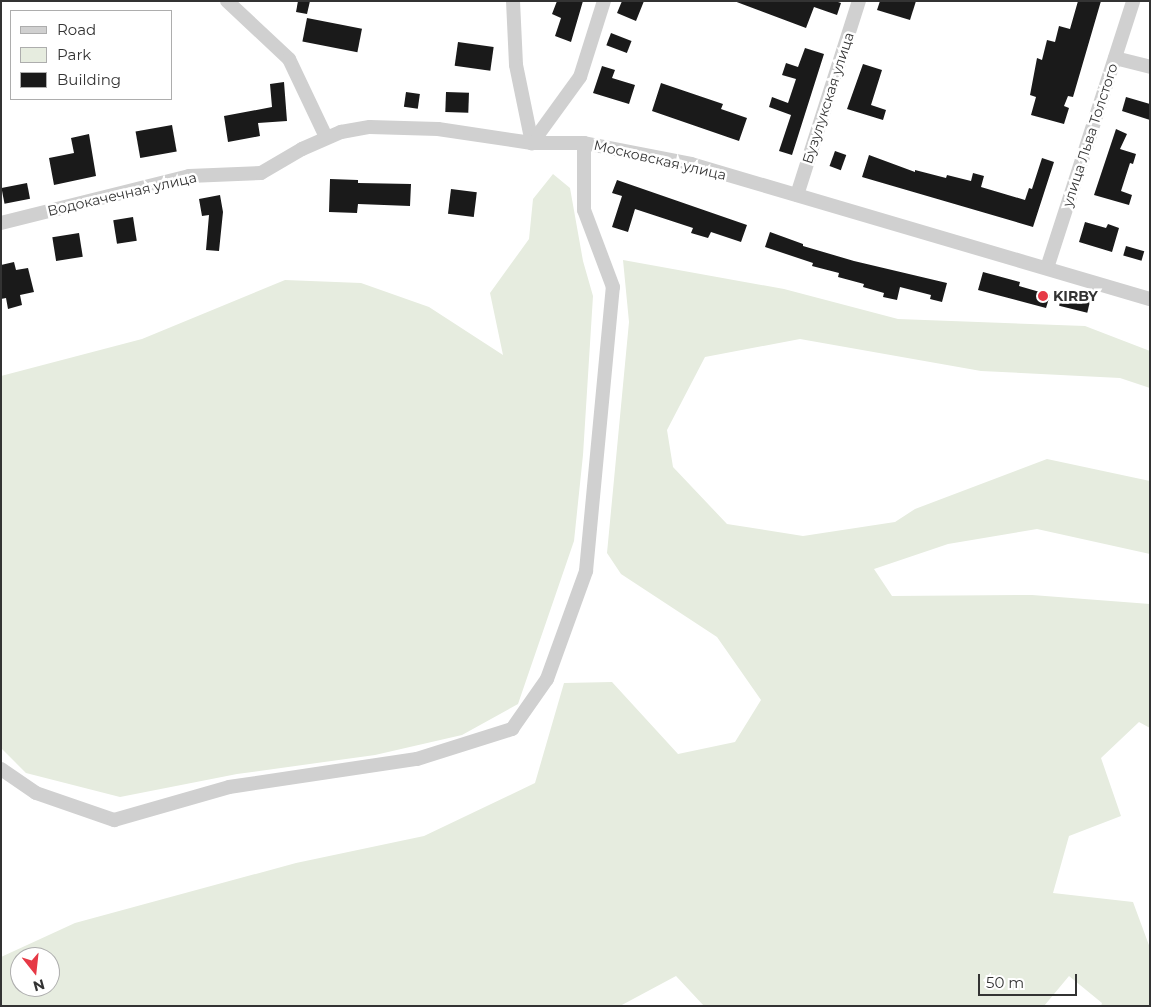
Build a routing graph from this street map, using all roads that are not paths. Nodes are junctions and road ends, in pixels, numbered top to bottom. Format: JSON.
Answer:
{"nodes":[{"id":1,"x":227,"y":1,"type":"edge"},
{"id":2,"x":513,"y":1,"type":"edge"},
{"id":3,"x":604,"y":1,"type":"edge"},
{"id":4,"x":859,"y":1,"type":"edge"},
{"id":5,"x":1133,"y":1,"type":"edge"},
{"id":6,"x":1115,"y":58,"type":"junction"},
{"id":7,"x":1150,"y":67,"type":"edge"},
{"id":8,"x":326,"y":137,"type":"junction"},
{"id":9,"x":532,"y":143,"type":"junction"},
{"id":10,"x":584,"y":143,"type":"junction"},
{"id":11,"x":797,"y":195,"type":"junction"},
{"id":12,"x":1,"y":223,"type":"edge"},
{"id":13,"x":1047,"y":268,"type":"junction"},
{"id":14,"x":1150,"y":298,"type":"edge"},
{"id":15,"x":1,"y":769,"type":"edge"}],
"edges":[{"from":1,"to":8,"type":"street"},
{"from":2,"to":9,"type":"street"},
{"from":3,"to":9,"type":"street"},
{"from":4,"to":11,"type":"street","name":"Бузулукская улица"},
{"from":5,"to":6,"type":"street","name":"улица Льва Толстого"},
{"from":6,"to":7,"type":"street"},
{"from":6,"to":13,"type":"street","name":"улица Льва Толстого"},
{"from":8,"to":9,"type":"street","name":"Московская улица"},
{"from":8,"to":12,"type":"street","name":"Водокачечная улица"},
{"from":9,"to":10,"type":"street","name":"Московская улица"},
{"from":10,"to":11,"type":"street","name":"Московская улица"},
{"from":10,"to":15,"type":"street"},
{"from":11,"to":13,"type":"street","name":"Московская улица"},
{"from":13,"to":14,"type":"street","name":"Московская улица"}]}
